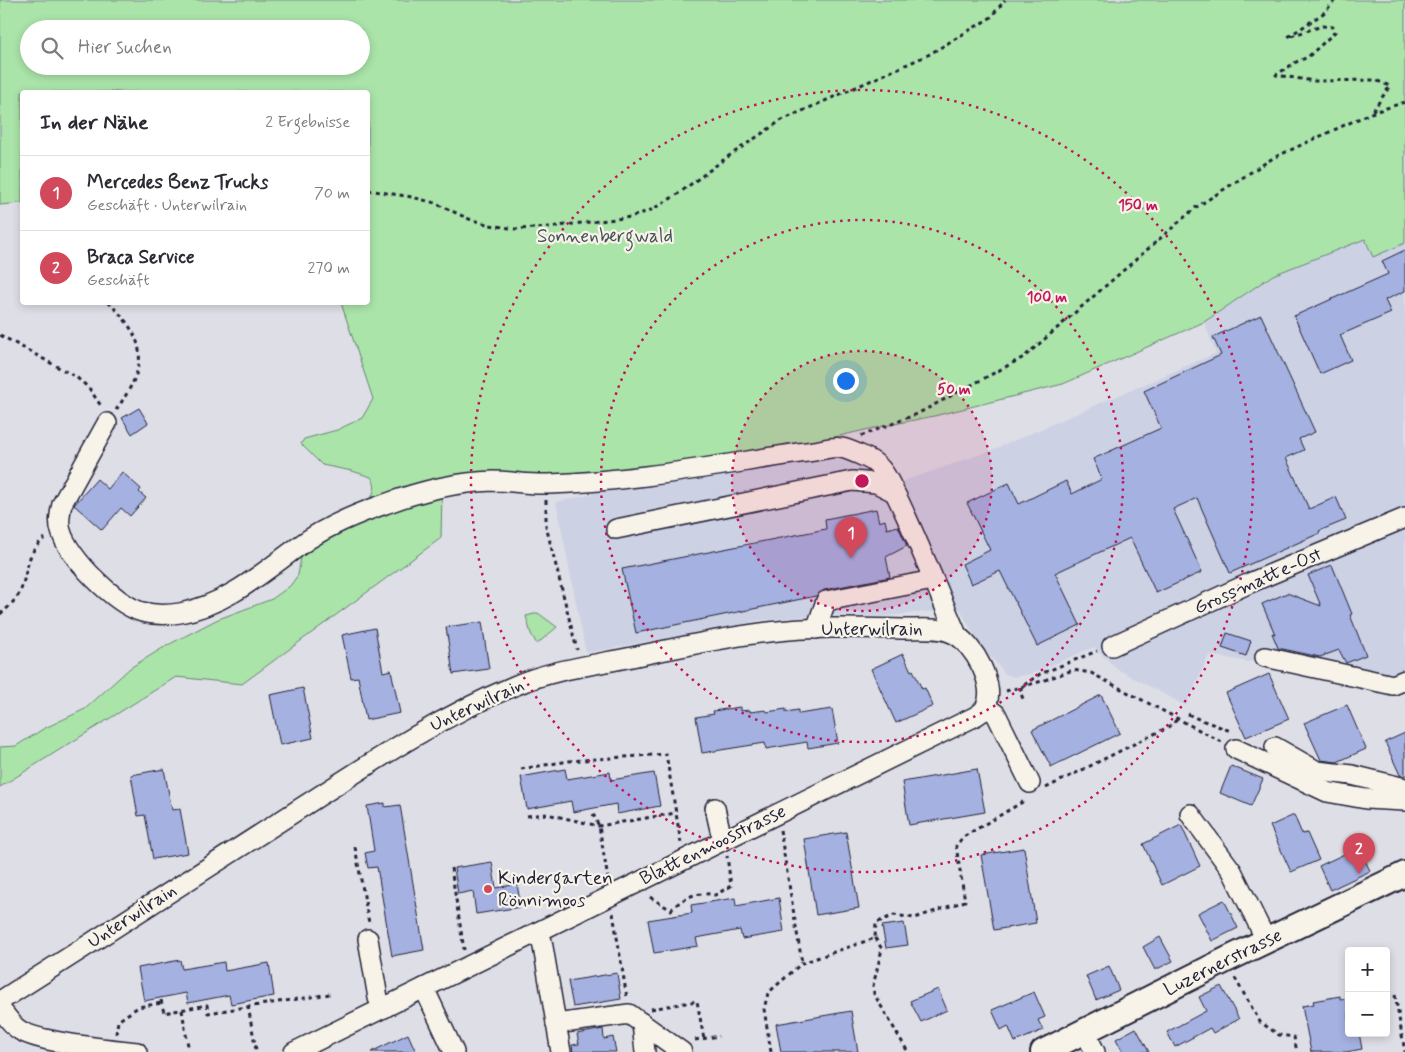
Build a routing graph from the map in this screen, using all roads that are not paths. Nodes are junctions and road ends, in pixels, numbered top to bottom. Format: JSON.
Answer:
{"nodes":[{"id":1,"x":107,"y":424,"type":"road end"},
{"id":2,"x":894,"y":492,"type":"junction"},
{"id":3,"x":1405,"y":518,"type":"edge"},
{"id":4,"x":616,"y":529,"type":"dead end"},
{"id":5,"x":933,"y":580,"type":"junction"},
{"id":6,"x":816,"y":629,"type":"junction"},
{"id":7,"x":957,"y":635,"type":"junction"},
{"id":8,"x":1106,"y":648,"type":"road end"},
{"id":9,"x":1265,"y":657,"type":"dead end"},
{"id":10,"x":1405,"y":680,"type":"edge"},
{"id":11,"x":988,"y":702,"type":"junction"},
{"id":12,"x":1275,"y":746,"type":"dead end"},
{"id":13,"x":1236,"y":749,"type":"road end"},
{"id":14,"x":1405,"y":788,"type":"edge"},
{"id":15,"x":1034,"y":791,"type":"road end"},
{"id":16,"x":1405,"y":801,"type":"edge"},
{"id":17,"x":715,"y":808,"type":"dead end"},
{"id":18,"x":1190,"y":814,"type":"dead end"},
{"id":19,"x":726,"y":845,"type":"junction"},
{"id":20,"x":1405,"y":874,"type":"edge"},
{"id":21,"x":368,"y":931,"type":"road end"},
{"id":22,"x":538,"y":932,"type":"junction"},
{"id":23,"x":1266,"y":940,"type":"junction"},
{"id":24,"x":424,"y":988,"type":"junction"},
{"id":25,"x":0,"y":1001,"type":"edge"},
{"id":26,"x":384,"y":1008,"type":"junction"},
{"id":27,"x":0,"y":1009,"type":"edge"},
{"id":28,"x":636,"y":1018,"type":"junction"},
{"id":29,"x":556,"y":1024,"type":"junction"},
{"id":30,"x":1090,"y":1042,"type":"edge"},
{"id":31,"x":137,"y":1052,"type":"edge"},
{"id":32,"x":294,"y":1052,"type":"edge"},
{"id":33,"x":454,"y":1052,"type":"edge"},
{"id":34,"x":561,"y":1052,"type":"edge"},
{"id":35,"x":645,"y":1052,"type":"edge"},
{"id":36,"x":681,"y":1052,"type":"edge"},
{"id":37,"x":1043,"y":1052,"type":"edge"}],
"edges":[{"from":1,"to":2,"type":"street"},
{"from":2,"to":4,"type":"street"},
{"from":2,"to":5,"type":"street"},
{"from":3,"to":8,"type":"street","name":"Grossmatte-Ost"},
{"from":5,"to":6,"type":"street"},
{"from":5,"to":7,"type":"street"},
{"from":6,"to":7,"type":"street","name":"Unterwilrain"},
{"from":6,"to":25,"type":"street","name":"Unterwilrain"},
{"from":7,"to":11,"type":"street"},
{"from":9,"to":10,"type":"street"},
{"from":11,"to":15,"type":"street"},
{"from":11,"to":19,"type":"street","name":"Blattenmoosstrasse"},
{"from":12,"to":14,"type":"street"},
{"from":13,"to":16,"type":"street"},
{"from":17,"to":19,"type":"street"},
{"from":18,"to":23,"type":"street"},
{"from":19,"to":22,"type":"street","name":"Blattenmoosstrasse"},
{"from":20,"to":23,"type":"main road","name":"Luzernerstrasse"},
{"from":21,"to":26,"type":"street"},
{"from":22,"to":24,"type":"street","name":"Blattenmoosstrasse"},
{"from":22,"to":29,"type":"street"},
{"from":23,"to":30,"type":"main road","name":"Luzernerstrasse"},
{"from":24,"to":26,"type":"street","name":"Blattenmoosstrasse"},
{"from":24,"to":33,"type":"street"},
{"from":26,"to":32,"type":"street","name":"Blattenmoosstrasse"},
{"from":27,"to":31,"type":"street"},
{"from":28,"to":29,"type":"street"},
{"from":28,"to":35,"type":"street"},
{"from":28,"to":36,"type":"street"},
{"from":29,"to":34,"type":"street"},
{"from":30,"to":37,"type":"main road","name":"Luzernerstrasse"}]}
